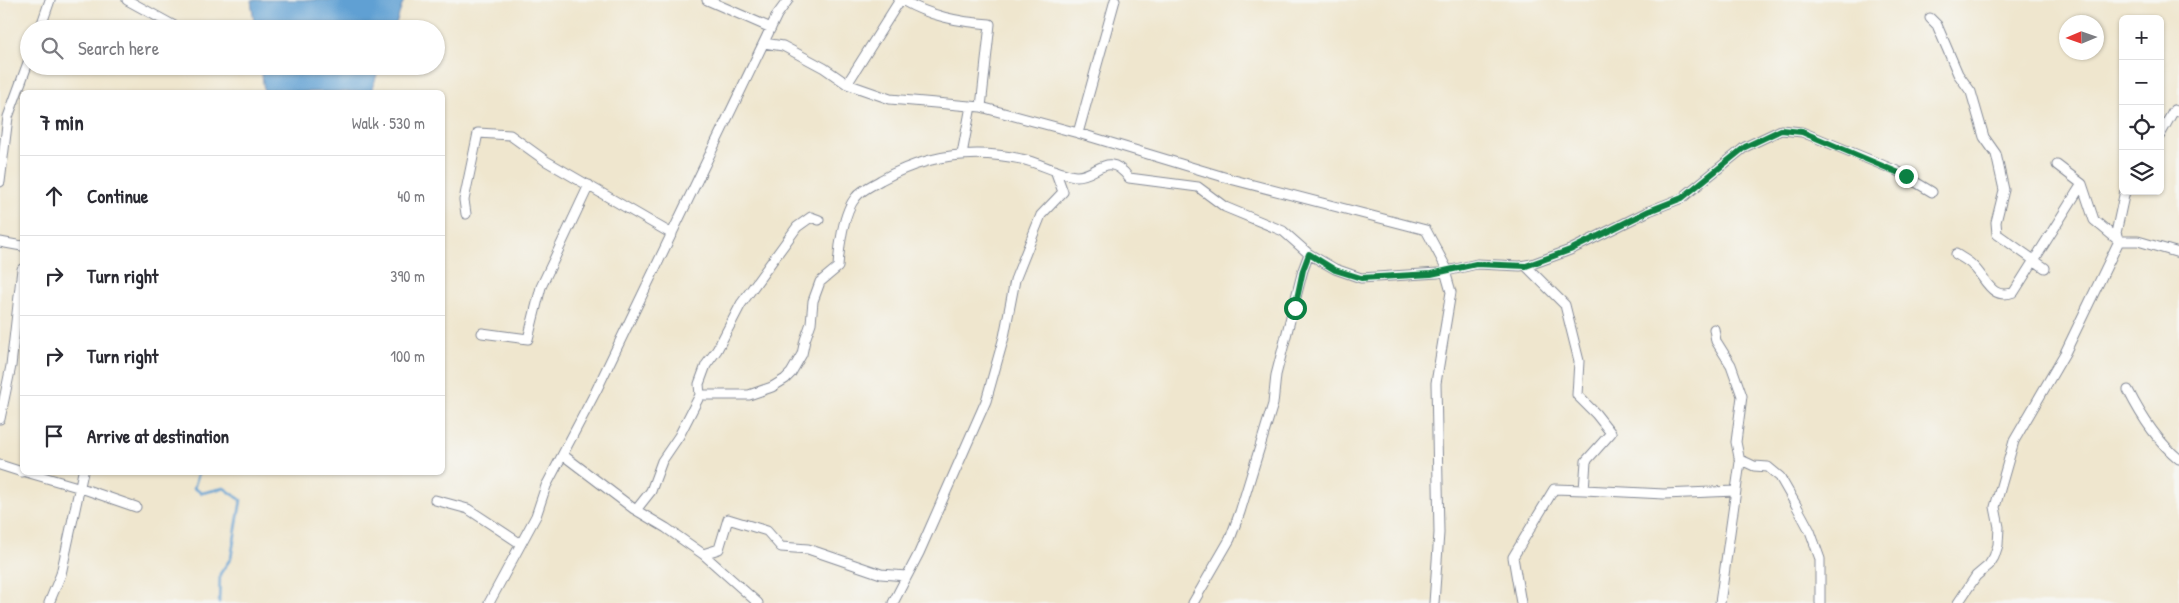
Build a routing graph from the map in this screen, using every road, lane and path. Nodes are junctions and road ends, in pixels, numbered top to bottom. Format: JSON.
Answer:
{"nodes":[{"id":1,"x":50,"y":0,"type":"edge"},
{"id":2,"x":127,"y":0,"type":"edge"},
{"id":3,"x":707,"y":0,"type":"edge"},
{"id":4,"x":788,"y":0,"type":"edge"},
{"id":5,"x":901,"y":0,"type":"edge"},
{"id":6,"x":1115,"y":0,"type":"edge"},
{"id":7,"x":1930,"y":18,"type":"dead end"},
{"id":8,"x":43,"y":20,"type":"edge"},
{"id":9,"x":164,"y":20,"type":"edge"},
{"id":10,"x":771,"y":28,"type":"junction"},
{"id":11,"x":764,"y":43,"type":"junction"},
{"id":12,"x":23,"y":75,"type":"edge"},
{"id":13,"x":847,"y":84,"type":"junction"},
{"id":14,"x":971,"y":106,"type":"junction"},
{"id":15,"x":981,"y":107,"type":"junction"},
{"id":16,"x":2179,"y":112,"type":"edge"},
{"id":17,"x":2164,"y":128,"type":"edge"},
{"id":18,"x":1078,"y":133,"type":"junction"},
{"id":19,"x":962,"y":154,"type":"junction"},
{"id":20,"x":2057,"y":166,"type":"dead end"},
{"id":21,"x":1056,"y":170,"type":"junction"},
{"id":22,"x":0,"y":182,"type":"edge"},
{"id":23,"x":2082,"y":184,"type":"junction"},
{"id":24,"x":589,"y":185,"type":"junction"},
{"id":25,"x":1932,"y":192,"type":"dead end"},
{"id":26,"x":2124,"y":195,"type":"edge"},
{"id":27,"x":466,"y":214,"type":"dead end"},
{"id":28,"x":819,"y":220,"type":"dead end"},
{"id":29,"x":672,"y":234,"type":"junction"},
{"id":30,"x":2119,"y":241,"type":"junction"},
{"id":31,"x":0,"y":242,"type":"edge"},
{"id":32,"x":20,"y":246,"type":"edge"},
{"id":33,"x":2179,"y":253,"type":"edge"},
{"id":34,"x":1309,"y":254,"type":"junction"},
{"id":35,"x":1956,"y":254,"type":"dead end"},
{"id":36,"x":2034,"y":261,"type":"junction"},
{"id":37,"x":1526,"y":266,"type":"junction"},
{"id":38,"x":2044,"y":268,"type":"dead end"},
{"id":39,"x":1446,"y":271,"type":"junction"},
{"id":40,"x":20,"y":287,"type":"edge"},
{"id":41,"x":1714,"y":329,"type":"dead end"},
{"id":42,"x":482,"y":333,"type":"dead end"},
{"id":43,"x":2128,"y":390,"type":"dead end"},
{"id":44,"x":700,"y":395,"type":"junction"},
{"id":45,"x":0,"y":419,"type":"edge"},
{"id":46,"x":563,"y":455,"type":"junction"},
{"id":47,"x":1739,"y":458,"type":"junction"},
{"id":48,"x":2179,"y":459,"type":"edge"},
{"id":49,"x":0,"y":465,"type":"edge"},
{"id":50,"x":20,"y":471,"type":"edge"},
{"id":51,"x":35,"y":475,"type":"edge"},
{"id":52,"x":83,"y":475,"type":"edge"},
{"id":53,"x":81,"y":488,"type":"junction"},
{"id":54,"x":1584,"y":490,"type":"junction"},
{"id":55,"x":1736,"y":492,"type":"junction"},
{"id":56,"x":435,"y":500,"type":"dead end"},
{"id":57,"x":136,"y":507,"type":"dead end"},
{"id":58,"x":636,"y":510,"type":"junction"},
{"id":59,"x":521,"y":544,"type":"junction"},
{"id":60,"x":703,"y":554,"type":"junction"},
{"id":61,"x":906,"y":576,"type":"junction"},
{"id":62,"x":49,"y":603,"type":"edge"},
{"id":63,"x":489,"y":603,"type":"edge"},
{"id":64,"x":758,"y":603,"type":"edge"},
{"id":65,"x":892,"y":603,"type":"edge"},
{"id":66,"x":1193,"y":603,"type":"edge"},
{"id":67,"x":1434,"y":603,"type":"edge"},
{"id":68,"x":1521,"y":603,"type":"edge"},
{"id":69,"x":1720,"y":603,"type":"edge"},
{"id":70,"x":1820,"y":603,"type":"edge"},
{"id":71,"x":1958,"y":603,"type":"edge"}],
"edges":[{"from":1,"to":8,"type":"street"},
{"from":2,"to":9,"type":"street"},
{"from":3,"to":10,"type":"street"},
{"from":4,"to":10,"type":"street"},
{"from":5,"to":13,"type":"street"},
{"from":5,"to":15,"type":"street"},
{"from":6,"to":18,"type":"street"},
{"from":7,"to":36,"type":"street"},
{"from":10,"to":11,"type":"street"},
{"from":11,"to":13,"type":"street"},
{"from":11,"to":29,"type":"street"},
{"from":12,"to":22,"type":"street"},
{"from":13,"to":14,"type":"street"},
{"from":14,"to":15,"type":"street"},
{"from":14,"to":19,"type":"street"},
{"from":15,"to":18,"type":"street"},
{"from":16,"to":17,"type":"street"},
{"from":18,"to":39,"type":"street"},
{"from":19,"to":21,"type":"street"},
{"from":19,"to":44,"type":"street"},
{"from":20,"to":23,"type":"street"},
{"from":21,"to":34,"type":"street"},
{"from":21,"to":61,"type":"street"},
{"from":23,"to":30,"type":"street"},
{"from":23,"to":36,"type":"street"},
{"from":24,"to":27,"type":"street"},
{"from":24,"to":29,"type":"street"},
{"from":24,"to":42,"type":"street"},
{"from":25,"to":37,"type":"street"},
{"from":26,"to":30,"type":"street"},
{"from":28,"to":44,"type":"street"},
{"from":29,"to":46,"type":"street"},
{"from":30,"to":33,"type":"street"},
{"from":30,"to":71,"type":"street"},
{"from":31,"to":32,"type":"street"},
{"from":34,"to":39,"type":"street"},
{"from":34,"to":66,"type":"street"},
{"from":35,"to":36,"type":"street"},
{"from":36,"to":38,"type":"street"},
{"from":37,"to":39,"type":"street"},
{"from":37,"to":54,"type":"street"},
{"from":39,"to":67,"type":"street"},
{"from":40,"to":45,"type":"street"},
{"from":41,"to":47,"type":"street"},
{"from":43,"to":48,"type":"street"},
{"from":44,"to":58,"type":"street"},
{"from":46,"to":58,"type":"street"},
{"from":46,"to":59,"type":"street"},
{"from":47,"to":55,"type":"street"},
{"from":47,"to":70,"type":"street"},
{"from":49,"to":50,"type":"street"},
{"from":51,"to":53,"type":"street"},
{"from":52,"to":53,"type":"street"},
{"from":53,"to":57,"type":"street"},
{"from":53,"to":62,"type":"street"},
{"from":54,"to":55,"type":"street"},
{"from":54,"to":68,"type":"street"},
{"from":55,"to":69,"type":"street"},
{"from":56,"to":59,"type":"street"},
{"from":58,"to":60,"type":"street"},
{"from":59,"to":63,"type":"street"},
{"from":60,"to":61,"type":"street"},
{"from":60,"to":64,"type":"street"},
{"from":61,"to":65,"type":"street"}]}
